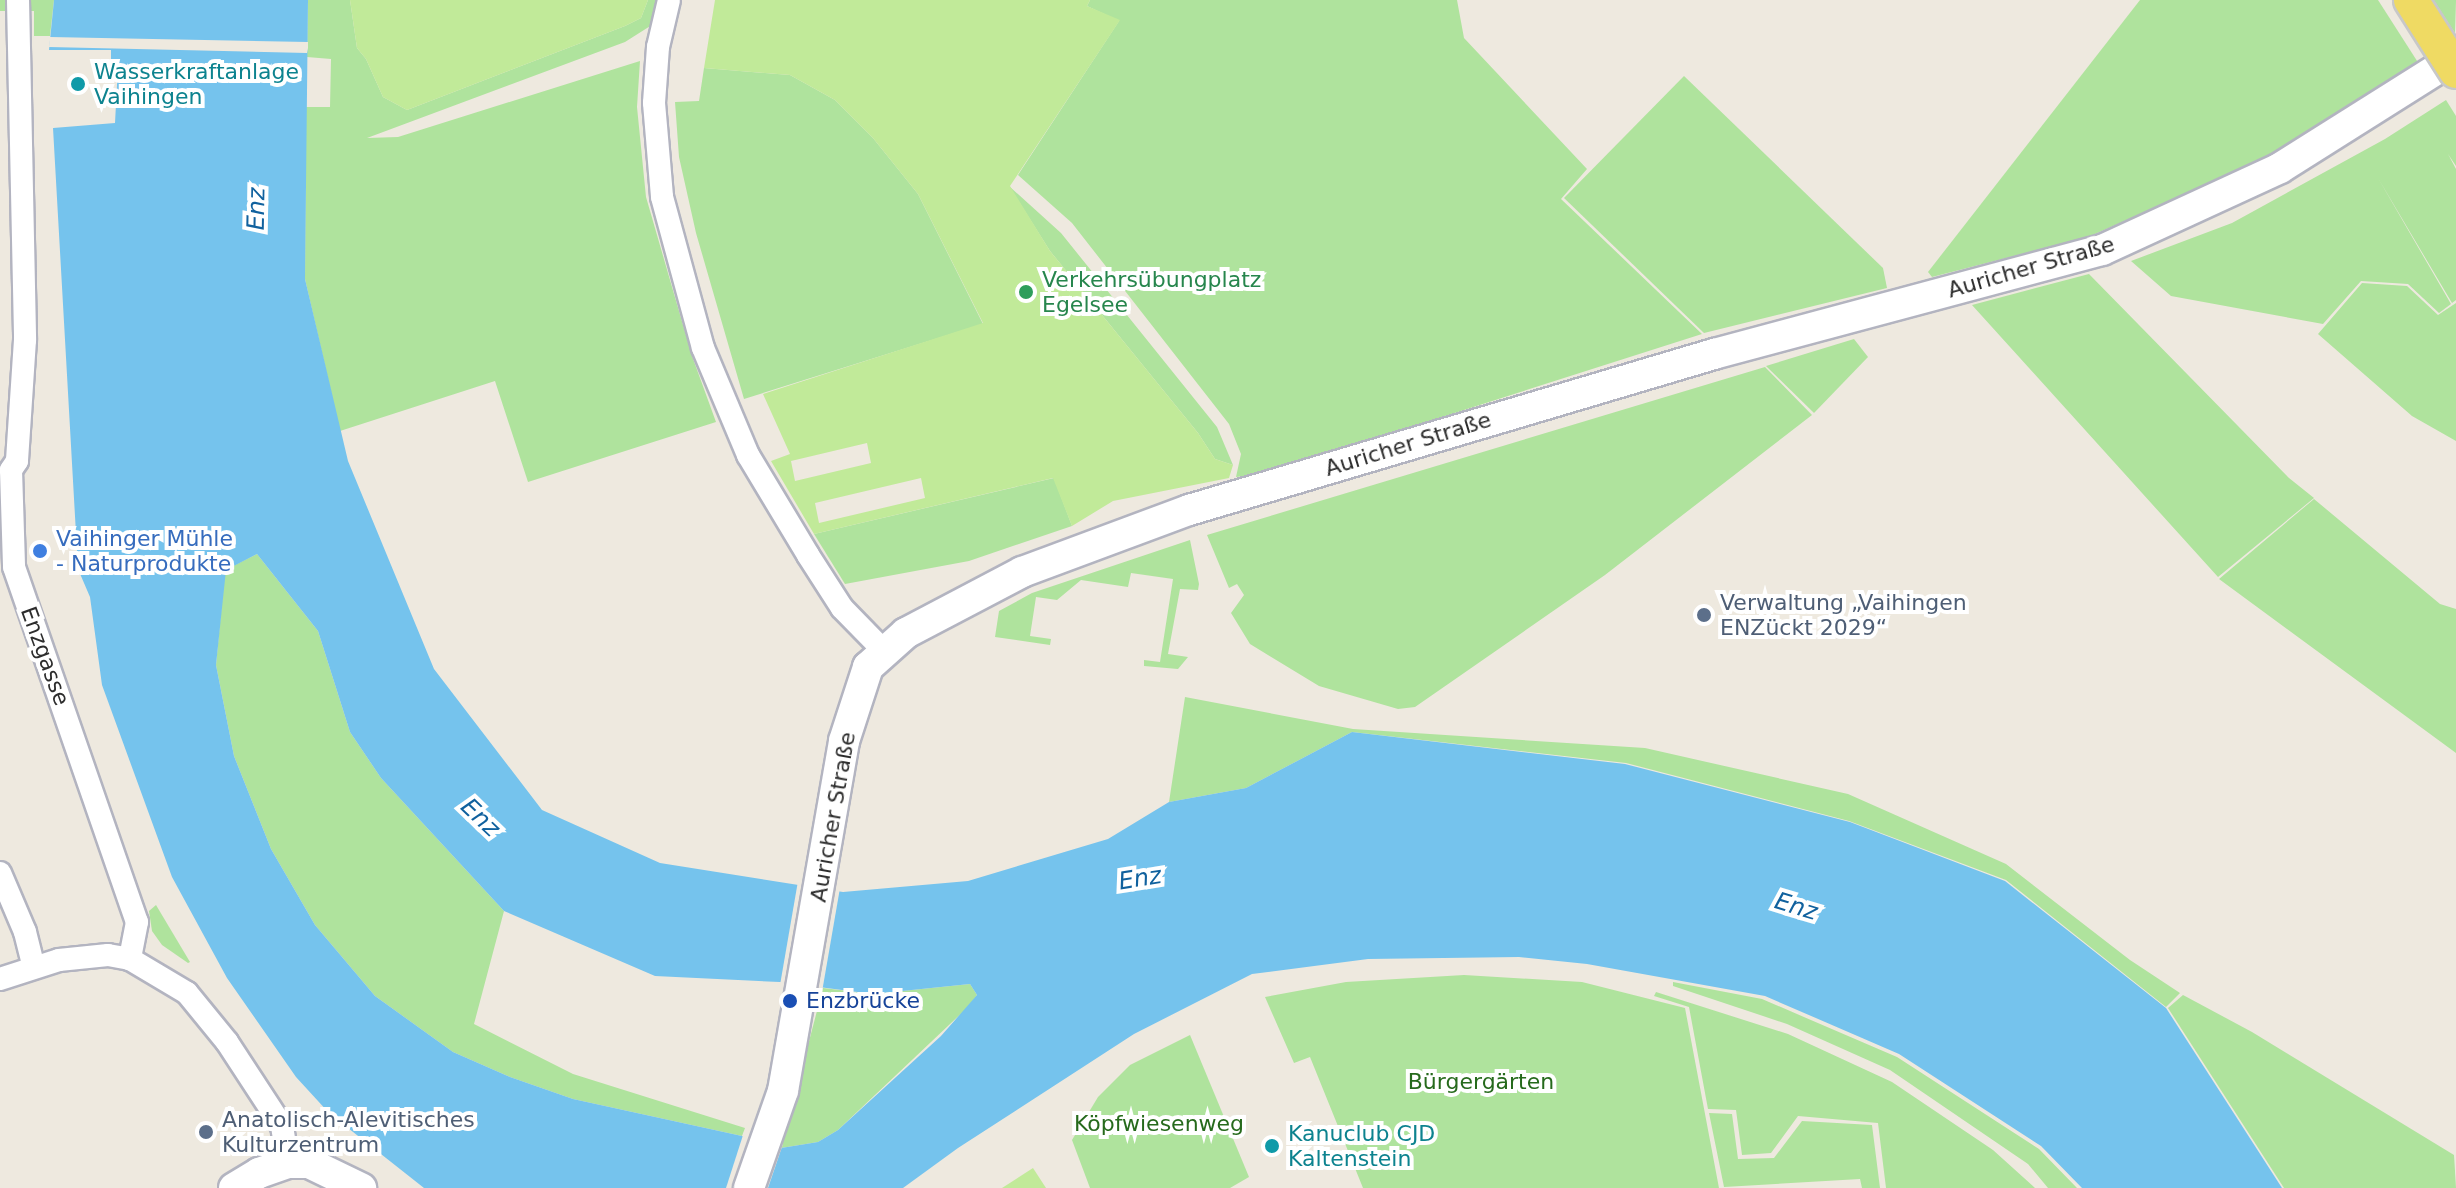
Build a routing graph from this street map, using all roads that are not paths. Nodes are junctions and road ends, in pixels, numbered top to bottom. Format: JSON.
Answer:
{"nodes":[{"id":1,"x":18,"y":0,"type":"edge"},
{"id":2,"x":669,"y":0,"type":"edge"},
{"id":3,"x":2411,"y":0,"type":"edge"},
{"id":4,"x":2456,"y":57,"type":"edge"},
{"id":5,"x":2456,"y":71,"type":"edge"},
{"id":6,"x":884,"y":651,"type":"junction"},
{"id":7,"x":0,"y":873,"type":"edge"},
{"id":8,"x":130,"y":959,"type":"junction"},
{"id":9,"x":34,"y":967,"type":"junction"},
{"id":10,"x":0,"y":979,"type":"edge"},
{"id":11,"x":288,"y":1163,"type":"junction"},
{"id":12,"x":234,"y":1188,"type":"edge"},
{"id":13,"x":361,"y":1188,"type":"edge"},
{"id":14,"x":749,"y":1188,"type":"edge"}],
"edges":[{"from":1,"to":8,"type":"street","name":"Enzgasse"},
{"from":2,"to":6,"type":"street"},
{"from":3,"to":5,"type":"main road","bridge":true},
{"from":4,"to":6,"type":"street","name":"Auricher Straße"},
{"from":6,"to":14,"type":"street","name":"Auricher Straße"},
{"from":7,"to":9,"type":"street"},
{"from":8,"to":9,"type":"street"},
{"from":8,"to":11,"type":"street"},
{"from":9,"to":10,"type":"street"},
{"from":11,"to":12,"type":"street"},
{"from":11,"to":13,"type":"street"}]}
